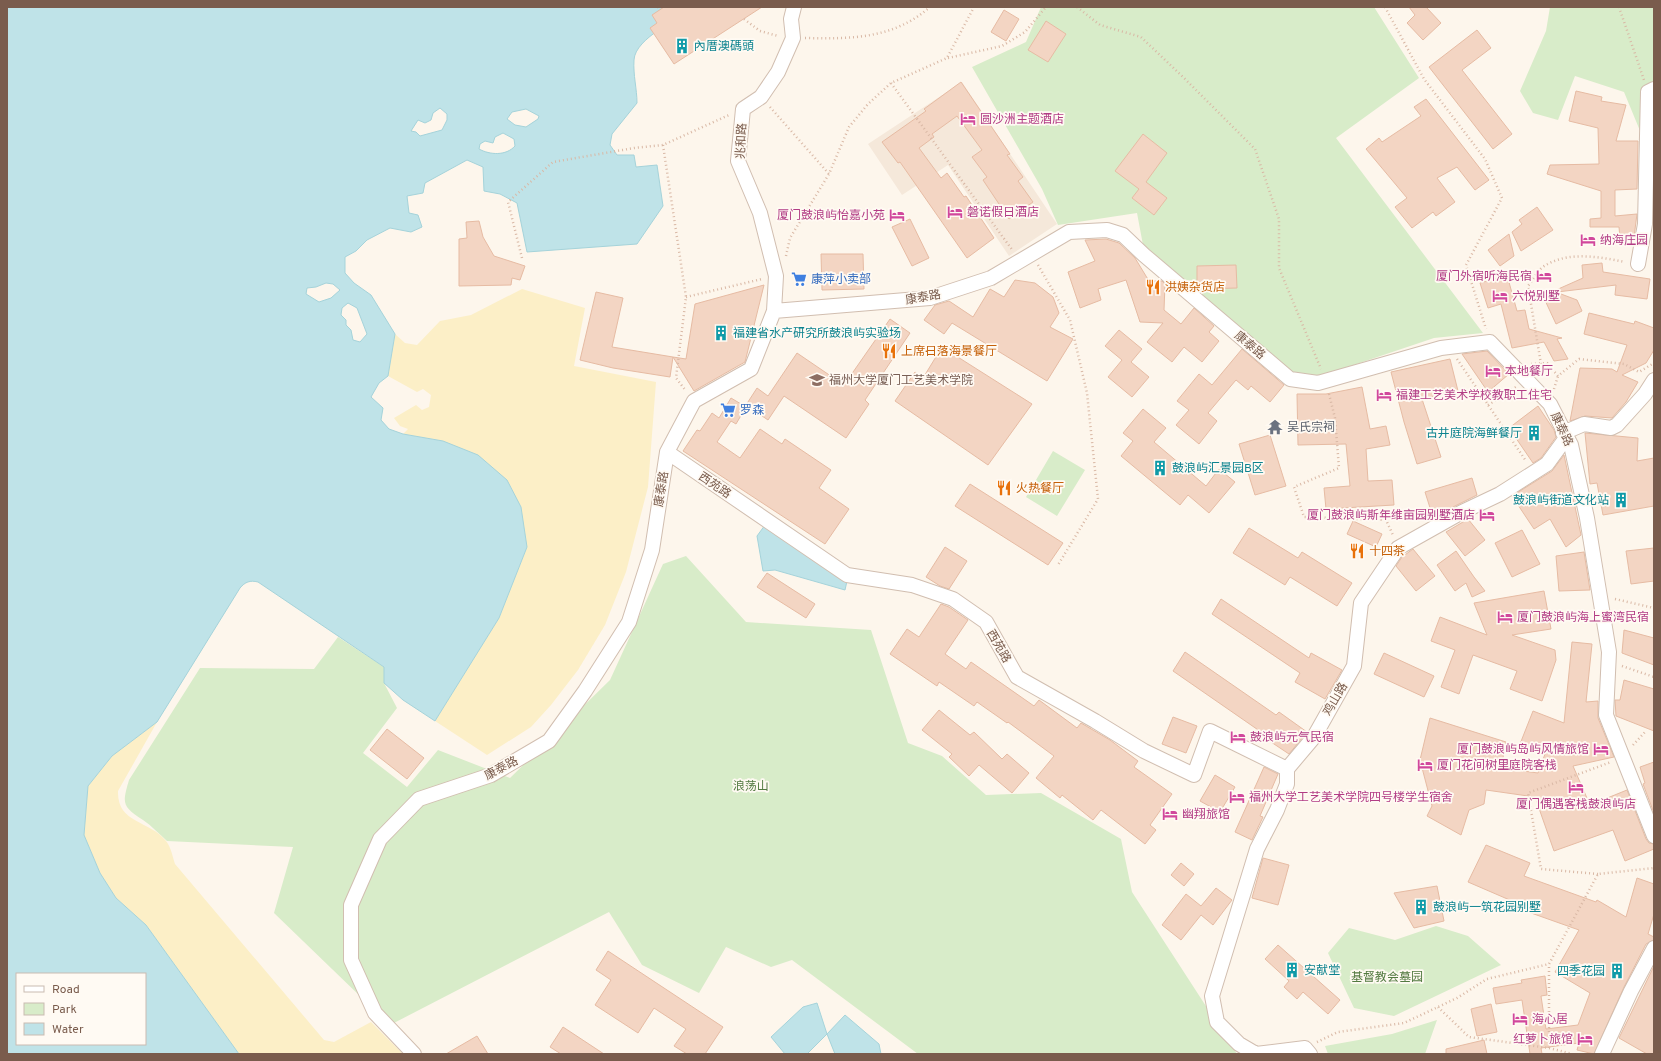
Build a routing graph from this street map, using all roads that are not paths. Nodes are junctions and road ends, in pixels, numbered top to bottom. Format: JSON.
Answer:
{"nodes":[{"id":1,"x":794,"y":7,"type":"edge"},
{"id":2,"x":1651,"y":90,"type":"edge"},
{"id":3,"x":1638,"y":264,"type":"road end"},
{"id":4,"x":774,"y":311,"type":"junction"},
{"id":5,"x":1654,"y":380,"type":"edge"},
{"id":6,"x":1565,"y":436,"type":"junction"},
{"id":7,"x":667,"y":452,"type":"junction"},
{"id":8,"x":1287,"y":769,"type":"junction"},
{"id":9,"x":1654,"y":836,"type":"edge"},
{"id":10,"x":1654,"y":948,"type":"edge"},
{"id":11,"x":1307,"y":1051,"type":"edge"},
{"id":12,"x":1273,"y":1053,"type":"edge"},
{"id":13,"x":414,"y":1054,"type":"edge"},
{"id":14,"x":1292,"y":1054,"type":"edge"},
{"id":15,"x":1602,"y":1054,"type":"edge"}],
"edges":[{"from":1,"to":4,"type":"street","name":"兆和路"},
{"from":2,"to":3,"type":"street"},
{"from":4,"to":6,"type":"street","name":"康泰路"},
{"from":4,"to":7,"type":"street","name":"康泰路"},
{"from":5,"to":6,"type":"street"},
{"from":6,"to":8,"type":"street","name":"鸡山路"},
{"from":6,"to":9,"type":"street","name":"康泰路"},
{"from":7,"to":8,"type":"street","name":"西苑路"},
{"from":7,"to":13,"type":"street","name":"康泰路"},
{"from":8,"to":12,"type":"street"},
{"from":10,"to":15,"type":"street"},
{"from":11,"to":12,"type":"street"},
{"from":11,"to":14,"type":"street"}]}
